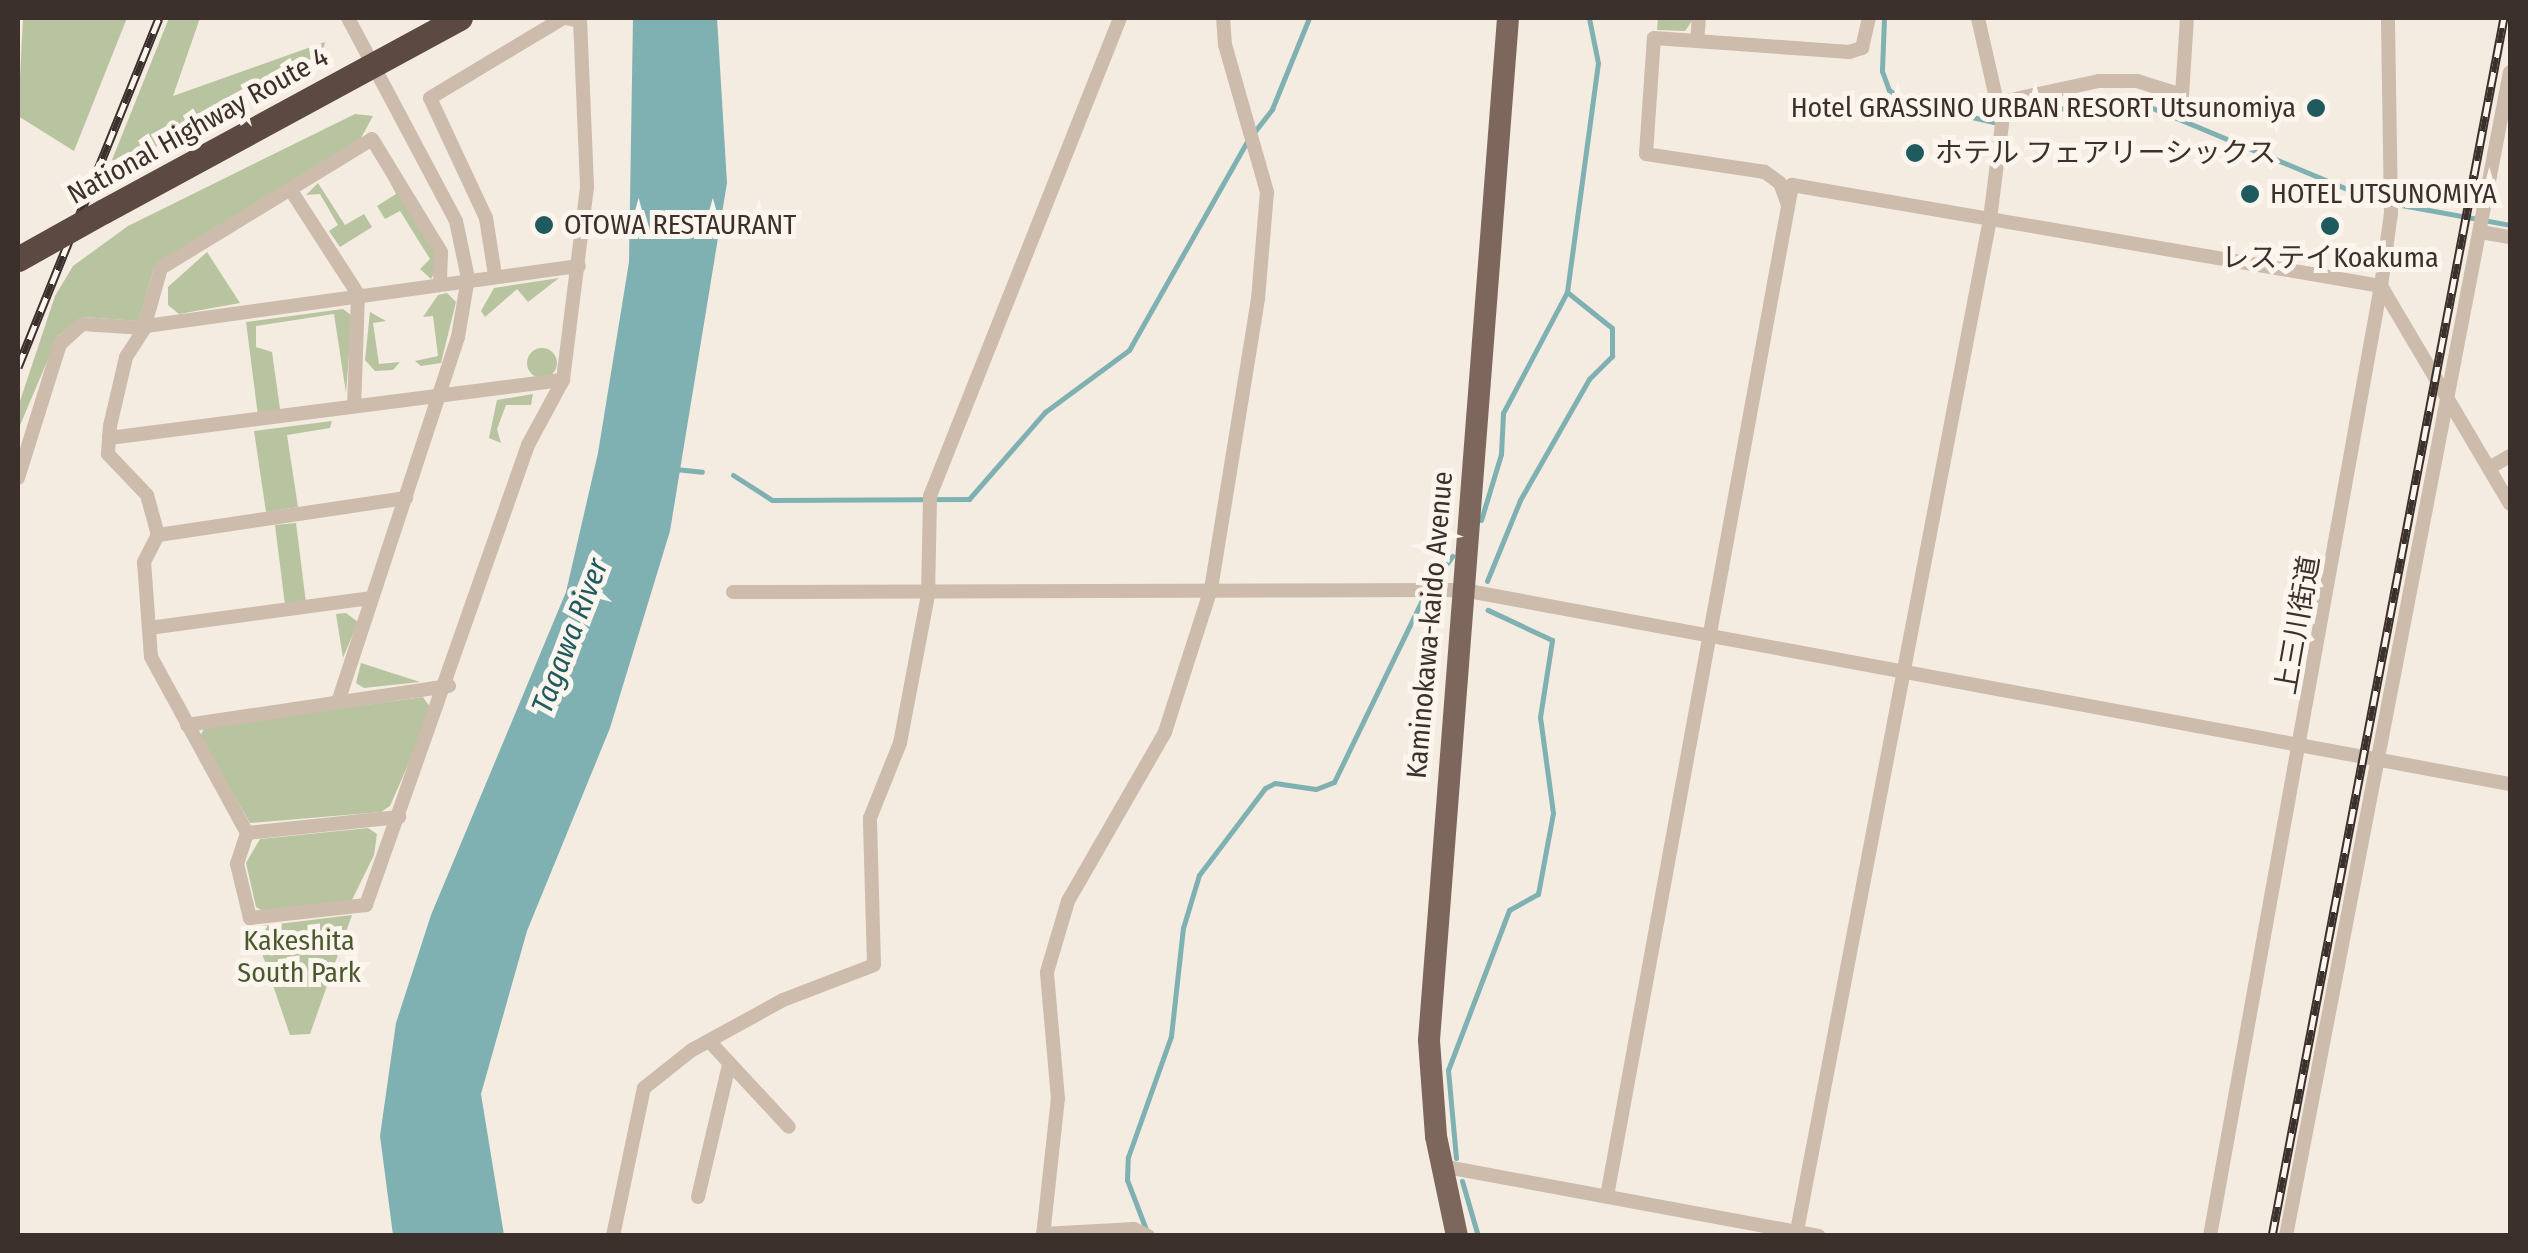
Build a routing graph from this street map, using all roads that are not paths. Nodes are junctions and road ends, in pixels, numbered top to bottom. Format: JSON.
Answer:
{"nodes":[{"id":1,"x":348,"y":18,"type":"edge"},
{"id":2,"x":460,"y":18,"type":"edge"},
{"id":3,"x":564,"y":18,"type":"edge"},
{"id":4,"x":1120,"y":18,"type":"edge"},
{"id":5,"x":1223,"y":18,"type":"edge"},
{"id":6,"x":1508,"y":18,"type":"edge"},
{"id":7,"x":1699,"y":18,"type":"edge"},
{"id":8,"x":1869,"y":18,"type":"edge"},
{"id":9,"x":1978,"y":18,"type":"edge"},
{"id":10,"x":2186,"y":18,"type":"edge"},
{"id":11,"x":2388,"y":18,"type":"edge"},
{"id":12,"x":1698,"y":41,"type":"junction"},
{"id":13,"x":374,"y":64,"type":"junction"},
{"id":14,"x":2510,"y":72,"type":"edge"},
{"id":15,"x":1997,"y":103,"type":"junction"},
{"id":16,"x":2504,"y":141,"type":"edge"},
{"id":17,"x":290,"y":189,"type":"junction"},
{"id":18,"x":1788,"y":206,"type":"junction"},
{"id":19,"x":1990,"y":219,"type":"junction"},
{"id":20,"x":2481,"y":232,"type":"junction"},
{"id":21,"x":2510,"y":237,"type":"edge"},
{"id":22,"x":18,"y":259,"type":"edge"},
{"id":23,"x":579,"y":266,"type":"junction"},
{"id":24,"x":495,"y":275,"type":"junction"},
{"id":25,"x":468,"y":278,"type":"junction"},
{"id":26,"x":440,"y":282,"type":"junction"},
{"id":27,"x":2381,"y":286,"type":"junction"},
{"id":28,"x":358,"y":294,"type":"junction"},
{"id":29,"x":144,"y":328,"type":"junction"},
{"id":30,"x":564,"y":380,"type":"junction"},
{"id":31,"x":438,"y":399,"type":"junction"},
{"id":32,"x":2447,"y":400,"type":"junction"},
{"id":33,"x":354,"y":406,"type":"junction"},
{"id":34,"x":110,"y":438,"type":"junction"},
{"id":35,"x":2510,"y":456,"type":"edge"},
{"id":36,"x":2489,"y":468,"type":"junction"},
{"id":37,"x":18,"y":478,"type":"edge"},
{"id":38,"x":406,"y":498,"type":"junction"},
{"id":39,"x":2510,"y":504,"type":"edge"},
{"id":40,"x":158,"y":535,"type":"junction"},
{"id":41,"x":1211,"y":589,"type":"junction"},
{"id":42,"x":1463,"y":590,"type":"junction"},
{"id":43,"x":732,"y":592,"type":"dead end"},
{"id":44,"x":928,"y":596,"type":"junction"},
{"id":45,"x":372,"y":598,"type":"junction"},
{"id":46,"x":149,"y":628,"type":"junction"},
{"id":47,"x":1710,"y":635,"type":"junction"},
{"id":48,"x":1904,"y":670,"type":"junction"},
{"id":49,"x":449,"y":686,"type":"junction"},
{"id":50,"x":338,"y":699,"type":"junction"},
{"id":51,"x":187,"y":725,"type":"junction"},
{"id":52,"x":2304,"y":744,"type":"junction"},
{"id":53,"x":2378,"y":759,"type":"junction"},
{"id":54,"x":2510,"y":784,"type":"edge"},
{"id":55,"x":400,"y":816,"type":"junction"},
{"id":56,"x":247,"y":834,"type":"junction"},
{"id":57,"x":709,"y":1040,"type":"junction"},
{"id":58,"x":729,"y":1066,"type":"junction"},
{"id":59,"x":789,"y":1127,"type":"dead end"},
{"id":60,"x":1442,"y":1166,"type":"junction"},
{"id":61,"x":1607,"y":1196,"type":"junction"},
{"id":62,"x":698,"y":1197,"type":"dead end"},
{"id":63,"x":1797,"y":1234,"type":"edge"},
{"id":64,"x":1043,"y":1235,"type":"edge"},
{"id":65,"x":613,"y":1236,"type":"edge"},
{"id":66,"x":1148,"y":1236,"type":"edge"},
{"id":67,"x":1457,"y":1236,"type":"edge"},
{"id":68,"x":1819,"y":1236,"type":"edge"},
{"id":69,"x":2210,"y":1236,"type":"edge"},
{"id":70,"x":2286,"y":1236,"type":"edge"}],
"edges":[{"from":1,"to":13,"type":"street"},
{"from":2,"to":13,"type":"highway","name":"National Highway Route 4"},
{"from":3,"to":23,"type":"street"},
{"from":3,"to":24,"type":"street"},
{"from":4,"to":44,"type":"street"},
{"from":5,"to":41,"type":"street"},
{"from":6,"to":42,"type":"main road","name":"Kaminokawa-kaido Avenue"},
{"from":7,"to":12,"type":"street"},
{"from":8,"to":12,"type":"street"},
{"from":9,"to":15,"type":"street"},
{"from":10,"to":15,"type":"street"},
{"from":11,"to":27,"type":"street","name":"上三川街道"},
{"from":12,"to":18,"type":"street"},
{"from":13,"to":22,"type":"highway","name":"National Highway Route 4","bridge":true},
{"from":13,"to":25,"type":"street"},
{"from":14,"to":16,"type":"street"},
{"from":15,"to":19,"type":"street"},
{"from":16,"to":20,"type":"street"},
{"from":17,"to":26,"type":"street"},
{"from":17,"to":28,"type":"street"},
{"from":17,"to":29,"type":"street"},
{"from":18,"to":19,"type":"street"},
{"from":18,"to":47,"type":"street"},
{"from":19,"to":27,"type":"street"},
{"from":19,"to":48,"type":"street"},
{"from":20,"to":21,"type":"street"},
{"from":20,"to":32,"type":"street"},
{"from":23,"to":24,"type":"street"},
{"from":23,"to":30,"type":"street"},
{"from":24,"to":25,"type":"street"},
{"from":25,"to":26,"type":"street"},
{"from":25,"to":31,"type":"street"},
{"from":26,"to":28,"type":"street"},
{"from":27,"to":32,"type":"street"},
{"from":27,"to":52,"type":"street","name":"上三川街道"},
{"from":28,"to":29,"type":"street"},
{"from":28,"to":33,"type":"street"},
{"from":29,"to":34,"type":"street"},
{"from":29,"to":37,"type":"street"},
{"from":30,"to":31,"type":"street"},
{"from":30,"to":49,"type":"street"},
{"from":31,"to":33,"type":"street"},
{"from":31,"to":38,"type":"street"},
{"from":32,"to":36,"type":"street"},
{"from":32,"to":53,"type":"street"},
{"from":33,"to":34,"type":"street"},
{"from":34,"to":40,"type":"street"},
{"from":35,"to":36,"type":"street"},
{"from":36,"to":39,"type":"street"},
{"from":38,"to":40,"type":"street"},
{"from":38,"to":45,"type":"street"},
{"from":40,"to":46,"type":"street"},
{"from":41,"to":42,"type":"street"},
{"from":41,"to":44,"type":"street"},
{"from":41,"to":64,"type":"street"},
{"from":42,"to":47,"type":"street"},
{"from":42,"to":60,"type":"main road","name":"Kaminokawa-kaido Avenue"},
{"from":43,"to":44,"type":"street"},
{"from":44,"to":57,"type":"street"},
{"from":45,"to":46,"type":"street"},
{"from":45,"to":50,"type":"street"},
{"from":46,"to":51,"type":"street"},
{"from":47,"to":48,"type":"street"},
{"from":47,"to":61,"type":"street"},
{"from":48,"to":52,"type":"street"},
{"from":48,"to":63,"type":"street"},
{"from":49,"to":50,"type":"street"},
{"from":49,"to":55,"type":"street"},
{"from":50,"to":51,"type":"street"},
{"from":51,"to":56,"type":"street"},
{"from":52,"to":53,"type":"street"},
{"from":52,"to":69,"type":"street","name":"上三川街道"},
{"from":53,"to":54,"type":"street"},
{"from":53,"to":70,"type":"street"},
{"from":55,"to":56,"type":"street"},
{"from":55,"to":56,"type":"street"},
{"from":57,"to":58,"type":"street"},
{"from":57,"to":65,"type":"street"},
{"from":58,"to":59,"type":"street"},
{"from":58,"to":62,"type":"street"},
{"from":60,"to":61,"type":"street"},
{"from":60,"to":67,"type":"main road","name":"Kaminokawa-kaido Avenue"},
{"from":61,"to":63,"type":"street"},
{"from":63,"to":68,"type":"street"},
{"from":64,"to":66,"type":"street"}]}
